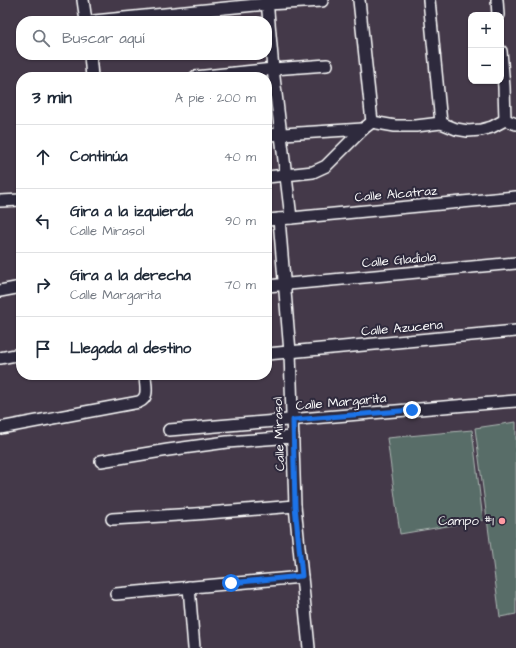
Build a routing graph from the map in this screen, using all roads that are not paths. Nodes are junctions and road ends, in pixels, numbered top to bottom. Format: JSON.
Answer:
{"nodes":[{"id":1,"x":84,"y":0,"type":"edge"},
{"id":2,"x":359,"y":0,"type":"edge"},
{"id":3,"x":429,"y":0,"type":"edge"},
{"id":4,"x":497,"y":0,"type":"edge"},
{"id":5,"x":322,"y":1,"type":"dead end"},
{"id":6,"x":267,"y":2,"type":"edge"},
{"id":7,"x":498,"y":12,"type":"edge"},
{"id":8,"x":86,"y":16,"type":"edge"},
{"id":9,"x":140,"y":16,"type":"edge"},
{"id":10,"x":268,"y":16,"type":"edge"},
{"id":11,"x":272,"y":58,"type":"edge"},
{"id":12,"x":90,"y":60,"type":"edge"},
{"id":13,"x":327,"y":65,"type":"dead end"},
{"id":14,"x":273,"y":69,"type":"junction"},
{"id":15,"x":92,"y":72,"type":"edge"},
{"id":16,"x":244,"y":72,"type":"edge"},
{"id":17,"x":504,"y":84,"type":"edge"},
{"id":18,"x":505,"y":120,"type":"junction"},
{"id":19,"x":440,"y":123,"type":"junction"},
{"id":20,"x":516,"y":124,"type":"edge"},
{"id":21,"x":367,"y":126,"type":"junction"},
{"id":22,"x":281,"y":134,"type":"junction"},
{"id":23,"x":272,"y":135,"type":"edge"},
{"id":24,"x":286,"y":175,"type":"junction"},
{"id":25,"x":272,"y":176,"type":"edge"},
{"id":26,"x":516,"y":197,"type":"edge"},
{"id":27,"x":16,"y":200,"type":"edge"},
{"id":28,"x":0,"y":201,"type":"edge"},
{"id":29,"x":291,"y":218,"type":"junction"},
{"id":30,"x":279,"y":219,"type":"junction"},
{"id":31,"x":272,"y":220,"type":"edge"},
{"id":32,"x":516,"y":264,"type":"edge"},
{"id":33,"x":285,"y":285,"type":"junction"},
{"id":34,"x":272,"y":286,"type":"edge"},
{"id":35,"x":16,"y":288,"type":"edge"},
{"id":36,"x":0,"y":291,"type":"edge"},
{"id":37,"x":516,"y":331,"type":"edge"},
{"id":38,"x":290,"y":352,"type":"junction"},
{"id":39,"x":272,"y":354,"type":"edge"},
{"id":40,"x":16,"y":355,"type":"edge"},
{"id":41,"x":0,"y":358,"type":"edge"},
{"id":42,"x":145,"y":380,"type":"edge"},
{"id":43,"x":516,"y":401,"type":"edge"},
{"id":44,"x":293,"y":420,"type":"junction"},
{"id":45,"x":0,"y":428,"type":"edge"},
{"id":46,"x":169,"y":430,"type":"dead end"},
{"id":47,"x":293,"y":438,"type":"junction"},
{"id":48,"x":101,"y":461,"type":"dead end"},
{"id":49,"x":295,"y":506,"type":"junction"},
{"id":50,"x":112,"y":519,"type":"dead end"},
{"id":51,"x":302,"y":576,"type":"junction"},
{"id":52,"x":189,"y":587,"type":"junction"},
{"id":53,"x":116,"y":594,"type":"dead end"},
{"id":54,"x":194,"y":648,"type":"edge"},
{"id":55,"x":309,"y":648,"type":"edge"}],
"edges":[{"from":1,"to":8,"type":"street"},
{"from":2,"to":21,"type":"street"},
{"from":3,"to":19,"type":"street"},
{"from":4,"to":7,"type":"street"},
{"from":5,"to":6,"type":"street"},
{"from":6,"to":9,"type":"street"},
{"from":6,"to":10,"type":"street"},
{"from":11,"to":14,"type":"street"},
{"from":12,"to":15,"type":"street"},
{"from":13,"to":14,"type":"street"},
{"from":14,"to":16,"type":"street"},
{"from":14,"to":22,"type":"street"},
{"from":17,"to":18,"type":"street"},
{"from":18,"to":19,"type":"street"},
{"from":18,"to":20,"type":"street"},
{"from":19,"to":21,"type":"street"},
{"from":21,"to":22,"type":"street"},
{"from":21,"to":24,"type":"street"},
{"from":22,"to":23,"type":"street"},
{"from":22,"to":24,"type":"street"},
{"from":24,"to":25,"type":"street"},
{"from":24,"to":29,"type":"street"},
{"from":26,"to":29,"type":"street","name":"Calle Alcatraz"},
{"from":27,"to":28,"type":"street"},
{"from":29,"to":30,"type":"street","name":"Calle Alcatraz"},
{"from":30,"to":31,"type":"street","name":"Calle Alcatraz"},
{"from":30,"to":33,"type":"street","name":"Calle Mirasol"},
{"from":32,"to":33,"type":"street","name":"Calle Gladiola"},
{"from":33,"to":34,"type":"street","name":"Calle Gladiola"},
{"from":33,"to":38,"type":"street","name":"Calle Mirasol"},
{"from":35,"to":36,"type":"street"},
{"from":37,"to":38,"type":"street","name":"Calle Azucena"},
{"from":38,"to":39,"type":"street","name":"Calle Azucena"},
{"from":38,"to":44,"type":"street","name":"Calle Mirasol"},
{"from":40,"to":41,"type":"street"},
{"from":42,"to":45,"type":"street"},
{"from":43,"to":44,"type":"street","name":"Calle Margarita"},
{"from":44,"to":46,"type":"street","name":"Calle Margarita"},
{"from":44,"to":47,"type":"street","name":"Calle Mirasol"},
{"from":47,"to":48,"type":"street"},
{"from":47,"to":49,"type":"street","name":"Calle Mirasol"},
{"from":49,"to":50,"type":"street"},
{"from":49,"to":51,"type":"street","name":"Calle Mirasol"},
{"from":51,"to":52,"type":"street"},
{"from":51,"to":55,"type":"street","name":"Calle Mirasol"},
{"from":52,"to":53,"type":"street"},
{"from":52,"to":54,"type":"street"}]}
